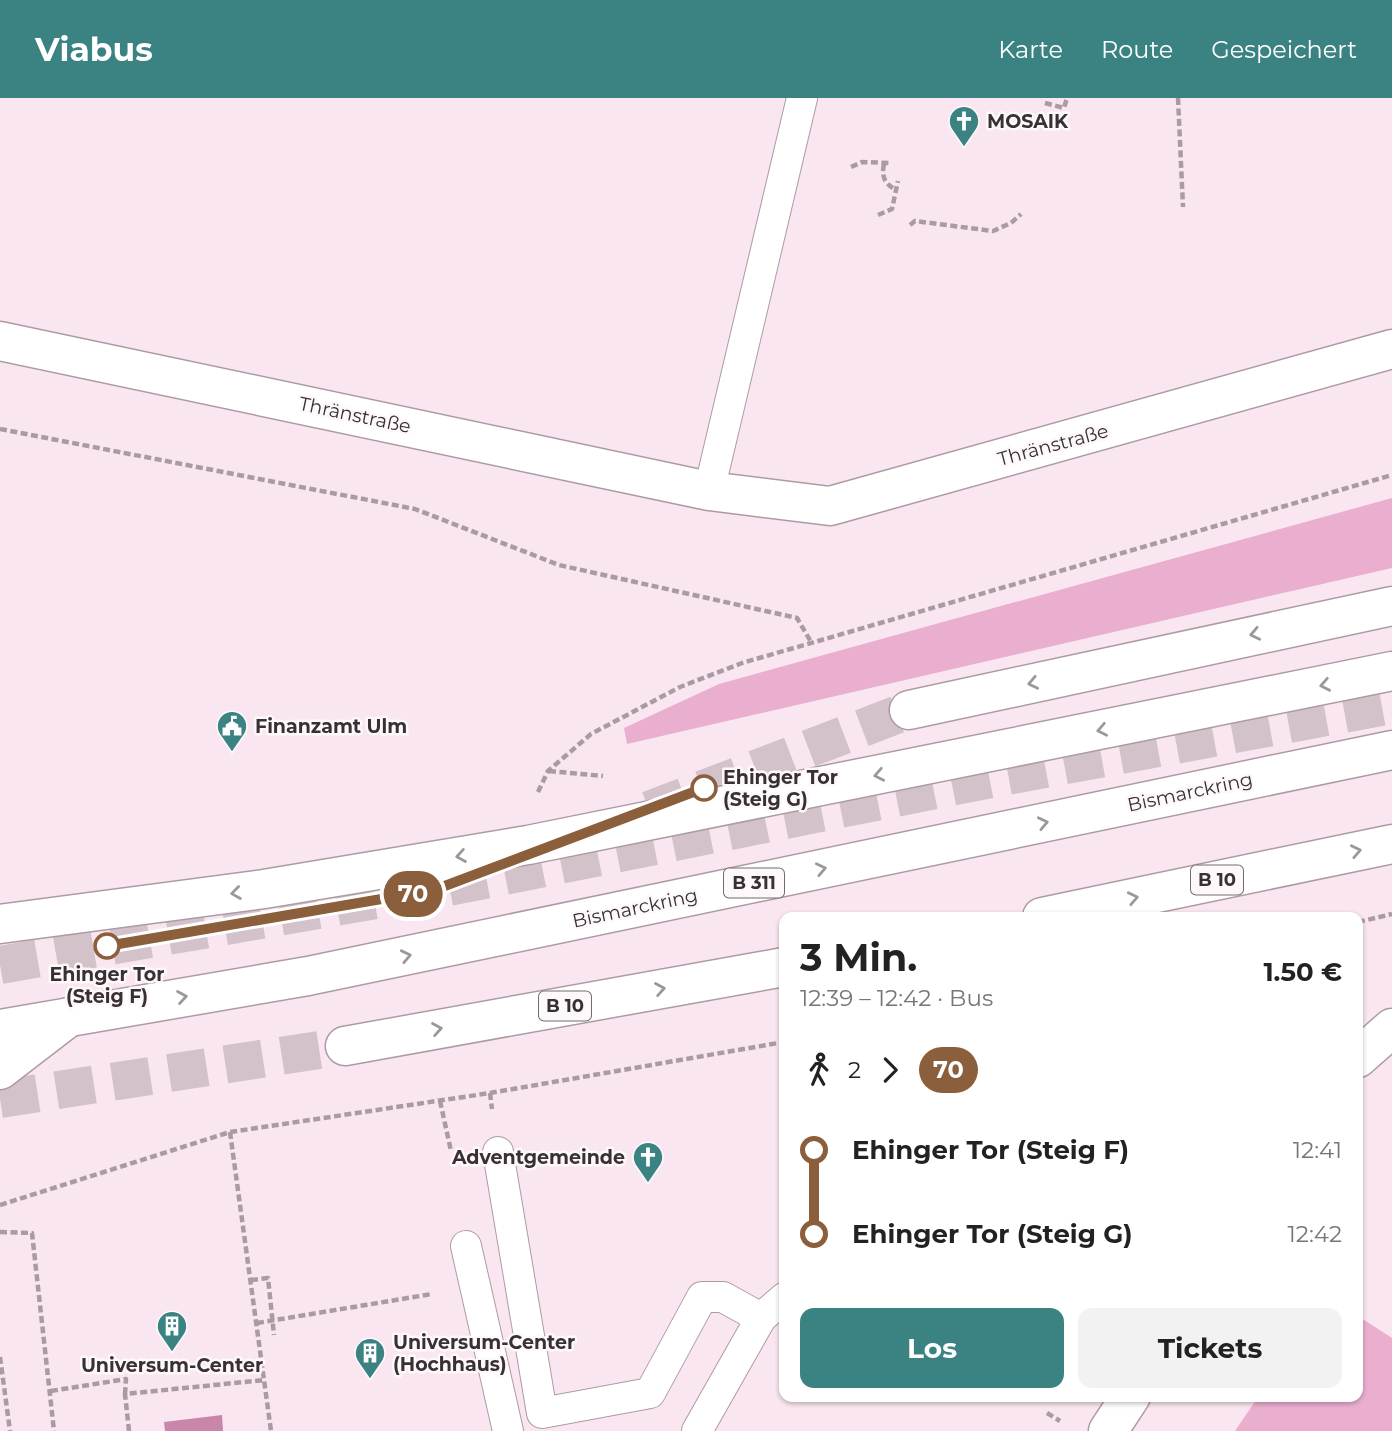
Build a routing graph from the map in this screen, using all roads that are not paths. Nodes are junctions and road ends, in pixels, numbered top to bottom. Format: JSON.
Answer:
{"nodes":[{"id":1,"x":802,"y":98,"type":"edge"},
{"id":2,"x":0,"y":341,"type":"edge"},
{"id":3,"x":1392,"y":349,"type":"edge"},
{"id":4,"x":709,"y":491,"type":"junction"},
{"id":5,"x":1392,"y":606,"type":"edge"},
{"id":6,"x":1392,"y":671,"type":"edge"},
{"id":7,"x":909,"y":710,"type":"tunnel mouth"},
{"id":8,"x":1392,"y":750,"type":"edge"},
{"id":9,"x":1392,"y":844,"type":"edge"},
{"id":10,"x":1066,"y":912,"type":"edge"},
{"id":11,"x":0,"y":924,"type":"edge"},
{"id":12,"x":779,"y":968,"type":"edge"},
{"id":13,"x":69,"y":1017,"type":"junction"},
{"id":14,"x":1392,"y":1028,"type":"edge"},
{"id":15,"x":0,"y":1029,"type":"edge"},
{"id":16,"x":345,"y":1046,"type":"tunnel mouth"},
{"id":17,"x":1363,"y":1054,"type":"edge"},
{"id":18,"x":0,"y":1070,"type":"edge"},
{"id":19,"x":498,"y":1152,"type":"dead end"},
{"id":20,"x":466,"y":1245,"type":"dead end"},
{"id":21,"x":779,"y":1302,"type":"edge"},
{"id":22,"x":761,"y":1318,"type":"junction"},
{"id":23,"x":1127,"y":1402,"type":"edge"},
{"id":24,"x":508,"y":1431,"type":"edge"},
{"id":25,"x":697,"y":1431,"type":"edge"},
{"id":26,"x":1108,"y":1431,"type":"edge"}],
"edges":[{"from":1,"to":4,"type":"lane"},
{"from":2,"to":4,"type":"main road","name":"Thränstraße"},
{"from":3,"to":4,"type":"main road","name":"Thränstraße"},
{"from":5,"to":7,"type":"main road","one_way":true},
{"from":6,"to":11,"type":"main road","one_way":true},
{"from":13,"to":8,"type":"main road","name":"Bismarckring","number":"B 311","one_way":true},
{"from":10,"to":9,"type":"main road","number":"B 10","one_way":true},
{"from":16,"to":12,"type":"main road","number":"B 10","one_way":true},
{"from":13,"to":15,"type":"main road","name":"Bismarckring","number":"B 311"},
{"from":13,"to":18,"type":"main road"},
{"from":14,"to":17,"type":"main road"},
{"from":19,"to":22,"type":"lane"},
{"from":20,"to":24,"type":"lane"},
{"from":21,"to":22,"type":"lane"},
{"from":22,"to":25,"type":"lane"},
{"from":23,"to":26,"type":"main road"}]}
